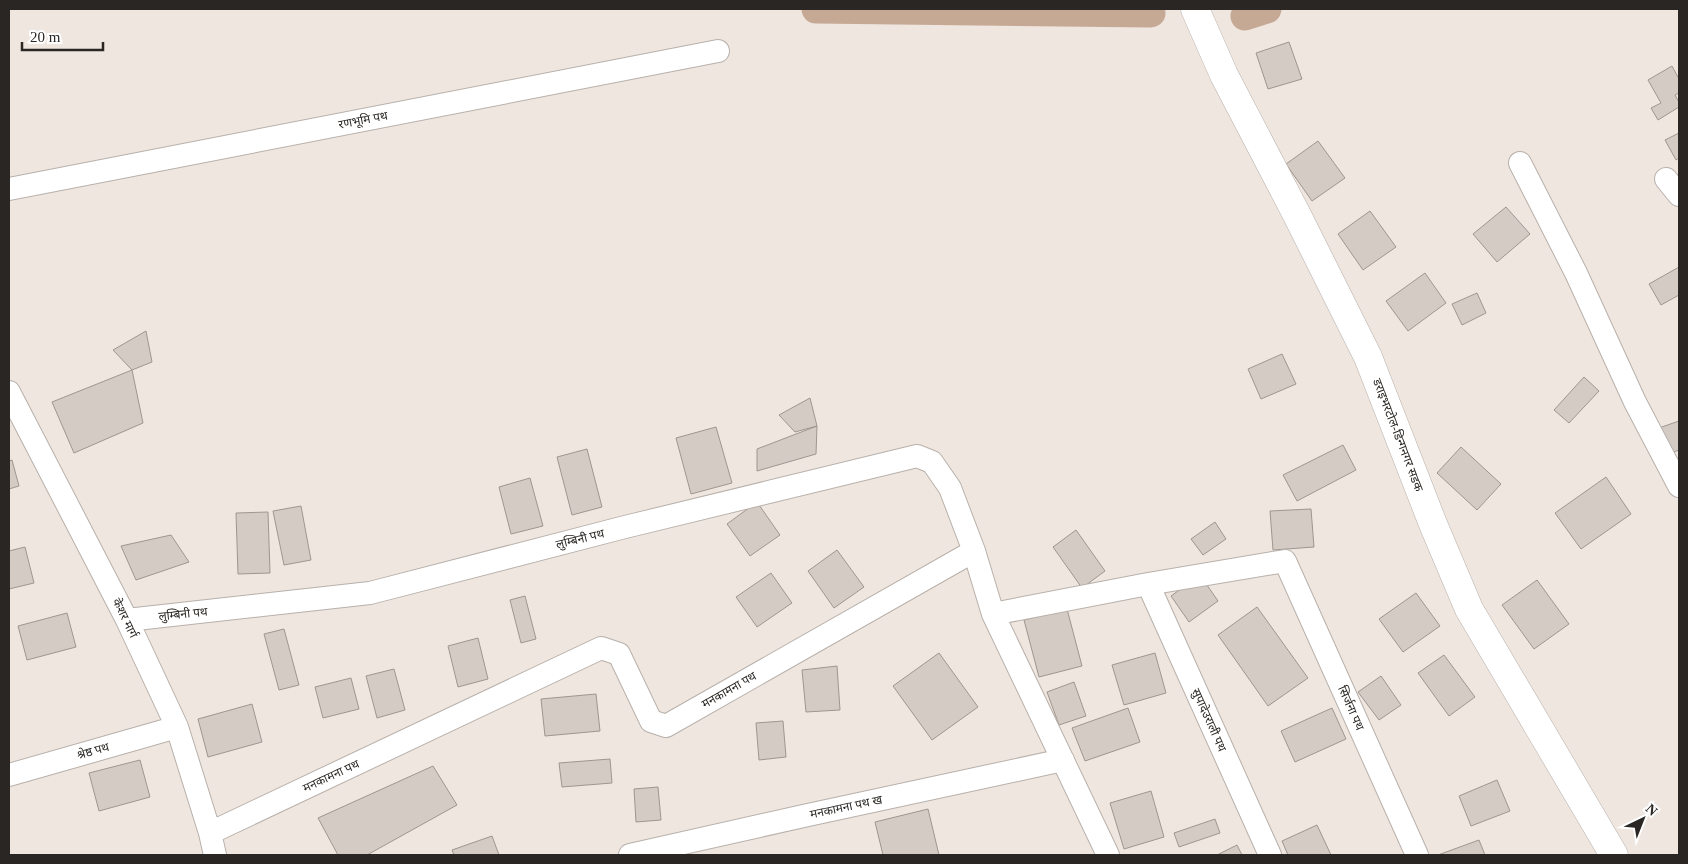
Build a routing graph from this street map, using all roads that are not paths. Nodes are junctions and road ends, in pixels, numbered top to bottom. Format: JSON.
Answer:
{"nodes":[{"id":1,"x":1195,"y":9,"type":"edge"},
{"id":2,"x":718,"y":51,"type":"dead end"},
{"id":3,"x":1520,"y":163,"type":"dead end"},
{"id":4,"x":9,"y":189,"type":"edge"},
{"id":5,"x":9,"y":392,"type":"edge"},
{"id":6,"x":1679,"y":486,"type":"edge"},
{"id":7,"x":974,"y":551,"type":"junction"},
{"id":8,"x":1148,"y":584,"type":"junction"},
{"id":9,"x":993,"y":614,"type":"junction"},
{"id":10,"x":127,"y":620,"type":"junction"},
{"id":11,"x":177,"y":726,"type":"junction"},
{"id":12,"x":1063,"y":760,"type":"junction"},
{"id":13,"x":9,"y":775,"type":"edge"},
{"id":14,"x":210,"y":834,"type":"junction"},
{"id":15,"x":215,"y":855,"type":"edge"},
{"id":16,"x":630,"y":855,"type":"edge"},
{"id":17,"x":1108,"y":855,"type":"edge"},
{"id":18,"x":1270,"y":855,"type":"edge"},
{"id":19,"x":1417,"y":855,"type":"edge"},
{"id":20,"x":1614,"y":855,"type":"edge"}],
"edges":[{"from":1,"to":20,"type":"street","name":"डराइभरटोल-डिन्गनगर सडक"},
{"from":2,"to":4,"type":"street","name":"रणभूमि पथ"},
{"from":3,"to":6,"type":"street"},
{"from":5,"to":10,"type":"street","name":"केशर मार्ग"},
{"from":7,"to":9,"type":"street"},
{"from":7,"to":10,"type":"street","name":"लुम्बिनी पथ"},
{"from":7,"to":14,"type":"street","name":"मनकामना पथ"},
{"from":8,"to":9,"type":"street"},
{"from":8,"to":18,"type":"street","name":"सुपादेउराली पथ"},
{"from":8,"to":19,"type":"street","name":"सिर्जना पथ"},
{"from":9,"to":12,"type":"street"},
{"from":10,"to":11,"type":"street","name":"केशर मार्ग"},
{"from":11,"to":13,"type":"street","name":"श्रेष्ठ पथ"},
{"from":11,"to":14,"type":"street","name":"केशर मार्ग"},
{"from":12,"to":16,"type":"street","name":"मनकामना पथ ख"},
{"from":12,"to":17,"type":"street"},
{"from":14,"to":15,"type":"street","name":"केशर मार्ग"}]}
